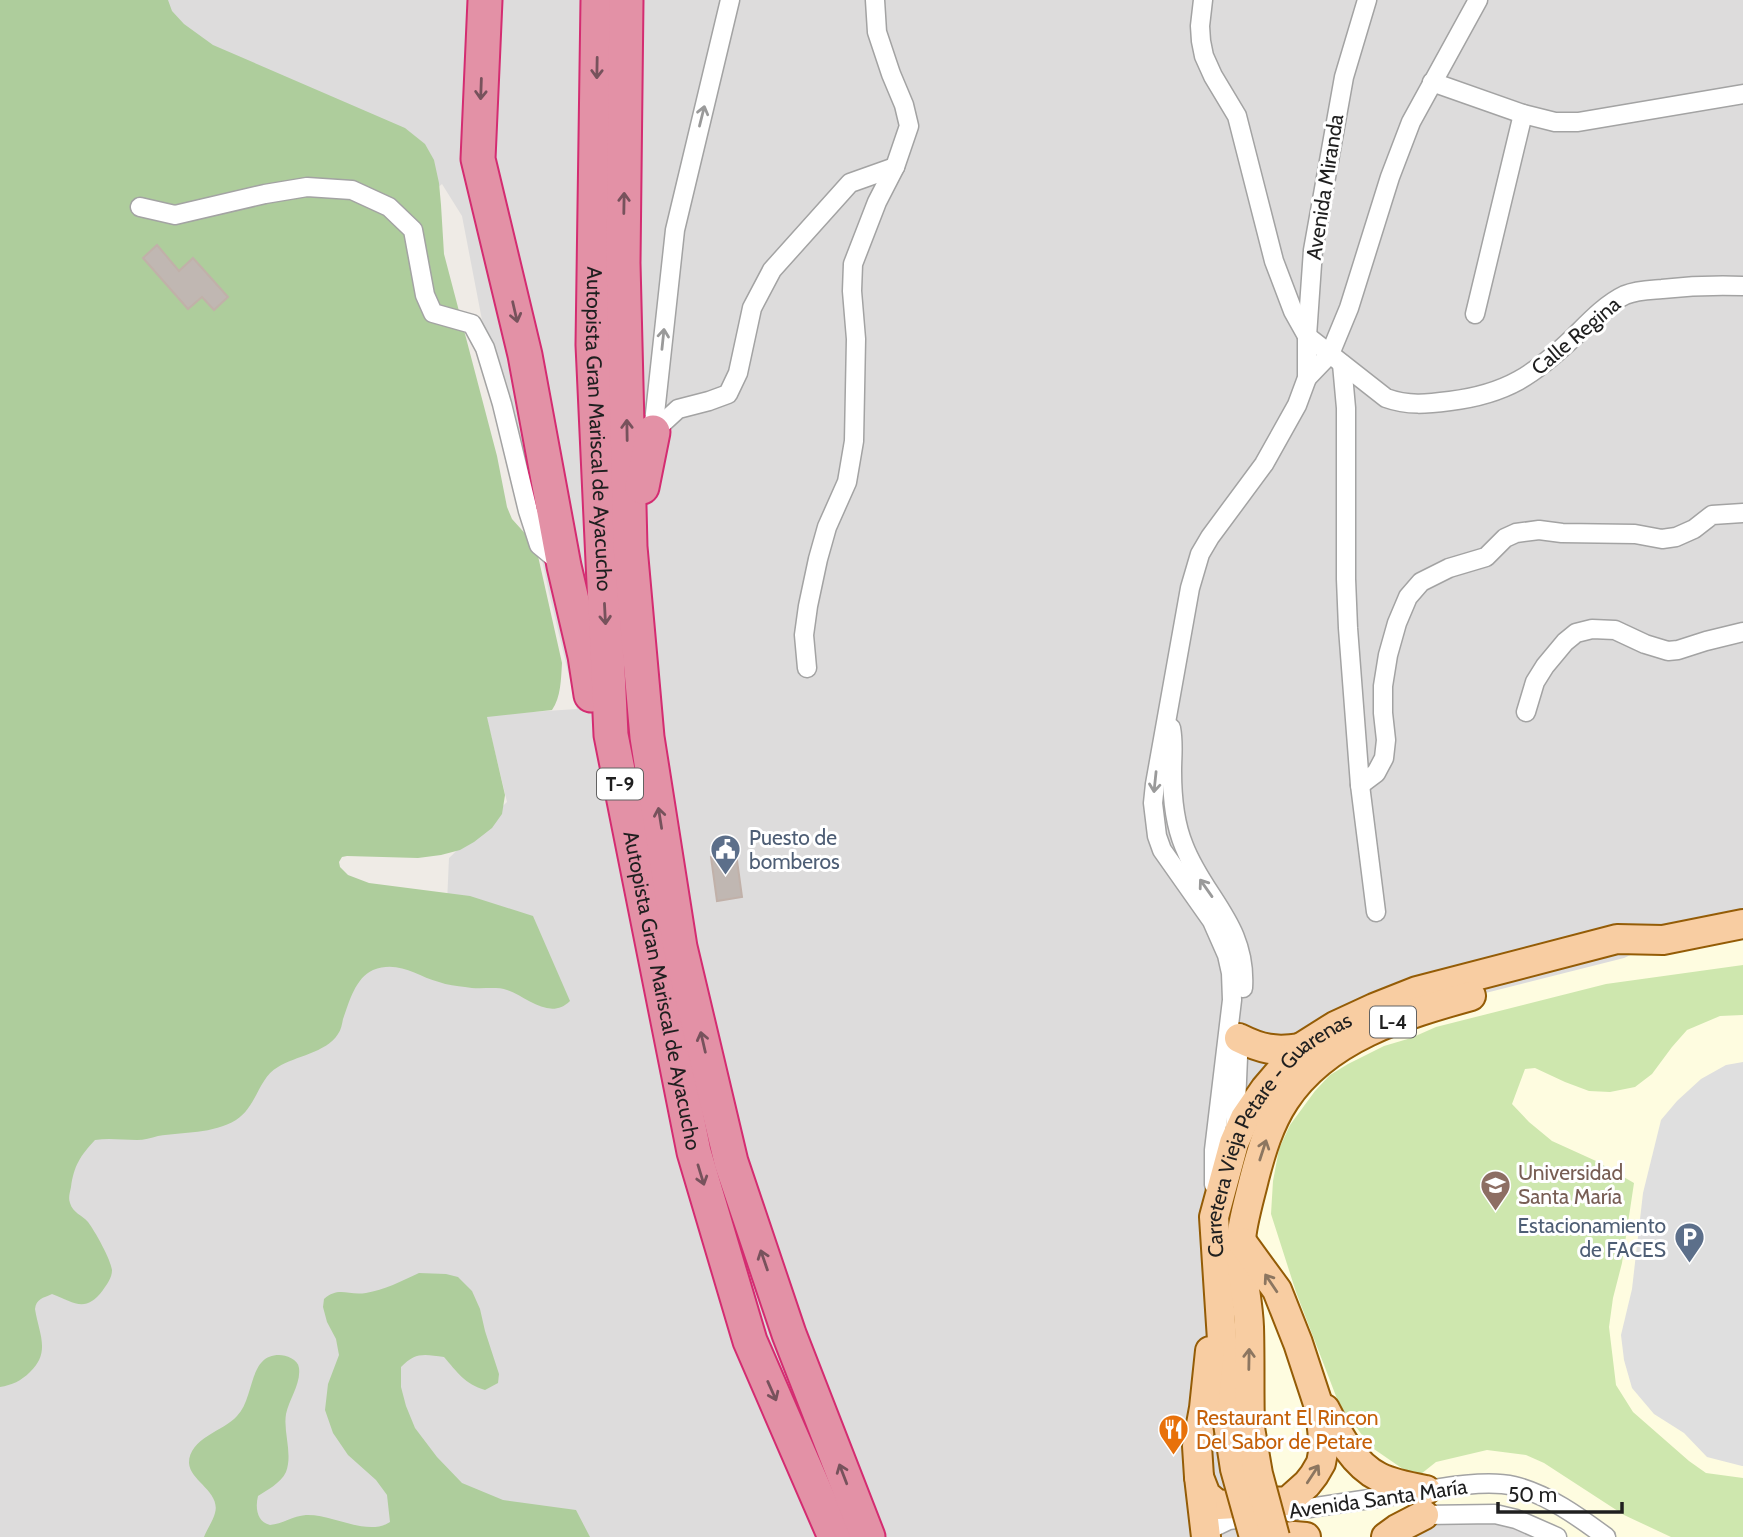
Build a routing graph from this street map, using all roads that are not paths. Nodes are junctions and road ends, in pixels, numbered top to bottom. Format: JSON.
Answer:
{"nodes":[{"id":1,"x":485,"y":0,"type":"edge"},
{"id":2,"x":598,"y":0,"type":"edge"},
{"id":3,"x":626,"y":0,"type":"edge"},
{"id":4,"x":730,"y":0,"type":"edge"},
{"id":5,"x":874,"y":0,"type":"edge"},
{"id":6,"x":1203,"y":0,"type":"edge"},
{"id":7,"x":1367,"y":0,"type":"edge"},
{"id":8,"x":1478,"y":0,"type":"edge"},
{"id":9,"x":1432,"y":82,"type":"junction"},
{"id":10,"x":1743,"y":94,"type":"edge"},
{"id":11,"x":1523,"y":114,"type":"junction"},
{"id":12,"x":894,"y":167,"type":"junction"},
{"id":13,"x":140,"y":207,"type":"dead end"},
{"id":14,"x":1743,"y":286,"type":"edge"},
{"id":15,"x":1475,"y":314,"type":"dead end"},
{"id":16,"x":1307,"y":336,"type":"junction"},
{"id":17,"x":1336,"y":359,"type":"junction"},
{"id":18,"x":1307,"y":378,"type":"junction"},
{"id":19,"x":653,"y":432,"type":"junction"},
{"id":20,"x":1743,"y":513,"type":"edge"},
{"id":21,"x":630,"y":547,"type":"junction"},
{"id":22,"x":564,"y":566,"type":"junction"},
{"id":23,"x":1743,"y":632,"type":"edge"},
{"id":24,"x":807,"y":668,"type":"dead end"},
{"id":25,"x":1526,"y":712,"type":"dead end"},
{"id":26,"x":1167,"y":715,"type":"junction"},
{"id":27,"x":1360,"y":785,"type":"junction"},
{"id":28,"x":633,"y":845,"type":"junction"},
{"id":29,"x":1376,"y":912,"type":"dead end"},
{"id":30,"x":1743,"y":924,"type":"edge"},
{"id":31,"x":1663,"y":940,"type":"junction"},
{"id":32,"x":1239,"y":1038,"type":"junction"},
{"id":33,"x":1300,"y":1048,"type":"junction"},
{"id":34,"x":1234,"y":1143,"type":"junction"},
{"id":35,"x":1214,"y":1217,"type":"junction"},
{"id":36,"x":1241,"y":1240,"type":"junction"},
{"id":37,"x":1219,"y":1282,"type":"junction"},
{"id":38,"x":1315,"y":1391,"type":"junction"},
{"id":39,"x":1238,"y":1422,"type":"junction"},
{"id":40,"x":1199,"y":1477,"type":"junction"},
{"id":41,"x":1425,"y":1503,"type":"junction"},
{"id":42,"x":1224,"y":1535,"type":"edge"},
{"id":43,"x":835,"y":1537,"type":"edge"},
{"id":44,"x":868,"y":1537,"type":"edge"},
{"id":45,"x":1275,"y":1537,"type":"edge"},
{"id":46,"x":1286,"y":1537,"type":"edge"},
{"id":47,"x":1306,"y":1537,"type":"edge"},
{"id":48,"x":1386,"y":1537,"type":"edge"},
{"id":49,"x":1558,"y":1537,"type":"edge"},
{"id":50,"x":1606,"y":1537,"type":"edge"}],
"edges":[{"from":1,"to":22,"type":"highway","one_way":true},
{"from":2,"to":28,"type":"highway","name":"Autopista Gran Mariscal de Ayacucho","number":"T-9","one_way":true},
{"from":21,"to":3,"type":"highway","name":"Autopista Gran Mariscal de Ayacucho","number":"T-9","one_way":true},
{"from":19,"to":4,"type":"street","one_way":true},
{"from":5,"to":12,"type":"street"},
{"from":6,"to":16,"type":"street"},
{"from":7,"to":16,"type":"street","name":"Avenida Miranda"},
{"from":8,"to":9,"type":"street","name":"Avenida Miranda"},
{"from":9,"to":11,"type":"street"},
{"from":9,"to":17,"type":"street","name":"Avenida Miranda"},
{"from":10,"to":11,"type":"street"},
{"from":11,"to":15,"type":"street"},
{"from":12,"to":19,"type":"street"},
{"from":12,"to":24,"type":"street"},
{"from":13,"to":22,"type":"street"},
{"from":14,"to":17,"type":"street","name":"Calle Regina"},
{"from":16,"to":17,"type":"street","name":"Calle Regina"},
{"from":16,"to":18,"type":"street","name":"Avenida Miranda"},
{"from":17,"to":18,"type":"street","name":"Avenida Miranda"},
{"from":17,"to":27,"type":"street"},
{"from":18,"to":26,"type":"street","name":"Avenida Miranda"},
{"from":19,"to":21,"type":"highway"},
{"from":20,"to":27,"type":"street"},
{"from":44,"to":21,"type":"highway","name":"Autopista Gran Mariscal de Ayacucho","number":"T-9","one_way":true},
{"from":22,"to":28,"type":"highway"},
{"from":23,"to":25,"type":"street"},
{"from":32,"to":26,"type":"street","name":"Avenida Miranda","one_way":true},
{"from":26,"to":35,"type":"street","name":"Avenida Miranda","one_way":true},
{"from":27,"to":29,"type":"street"},
{"from":28,"to":43,"type":"highway","name":"Autopista Gran Mariscal de Ayacucho","number":"T-9","one_way":true},
{"from":30,"to":31,"type":"main road","name":"Carretera Vieja Petare - Guarenas","number":"L-4"},
{"from":31,"to":33,"type":"main road","name":"Carretera Vieja Petare - Guarenas","number":"L-4"},
{"from":36,"to":31,"type":"main road","name":"Carretera Vieja Petare - Guarenas","number":"L-4","one_way":true},
{"from":32,"to":33,"type":"main road"},
{"from":32,"to":34,"type":"street","name":"Avenida Miranda"},
{"from":33,"to":34,"type":"main road","name":"Carretera Vieja Petare - Guarenas","number":"L-4"},
{"from":34,"to":35,"type":"main road","name":"Carretera Vieja Petare - Guarenas","number":"L-4"},
{"from":34,"to":36,"type":"main road"},
{"from":35,"to":37,"type":"main road","name":"Carretera Vieja Petare - Guarenas","number":"L-4"},
{"from":38,"to":36,"type":"main road","one_way":true},
{"from":39,"to":36,"type":"main road","name":"Carretera Vieja Petare - Guarenas","number":"L-4","one_way":true},
{"from":37,"to":39,"type":"main road","name":"Carretera Vieja Petare - Guarenas","number":"L-4"},
{"from":37,"to":40,"type":"main road","number":"L-4"},
{"from":40,"to":38,"type":"main road","one_way":true},
{"from":38,"to":41,"type":"main road"},
{"from":39,"to":42,"type":"main road","name":"Carretera Vieja Petare - Guarenas","number":"L-4","bridge":true},
{"from":39,"to":45,"type":"main road","name":"Carretera Vieja Petare - Guarenas","number":"L-4","bridge":true},
{"from":40,"to":42,"type":"main road","number":"L-4"},
{"from":41,"to":42,"type":"street","name":"Avenida Santa María"},
{"from":41,"to":48,"type":"main road"},
{"from":41,"to":49,"type":"street","name":"Avenida Santa María"},
{"from":41,"to":50,"type":"street","name":"Avenida Santa María"},
{"from":46,"to":47,"type":"main road"}]}
